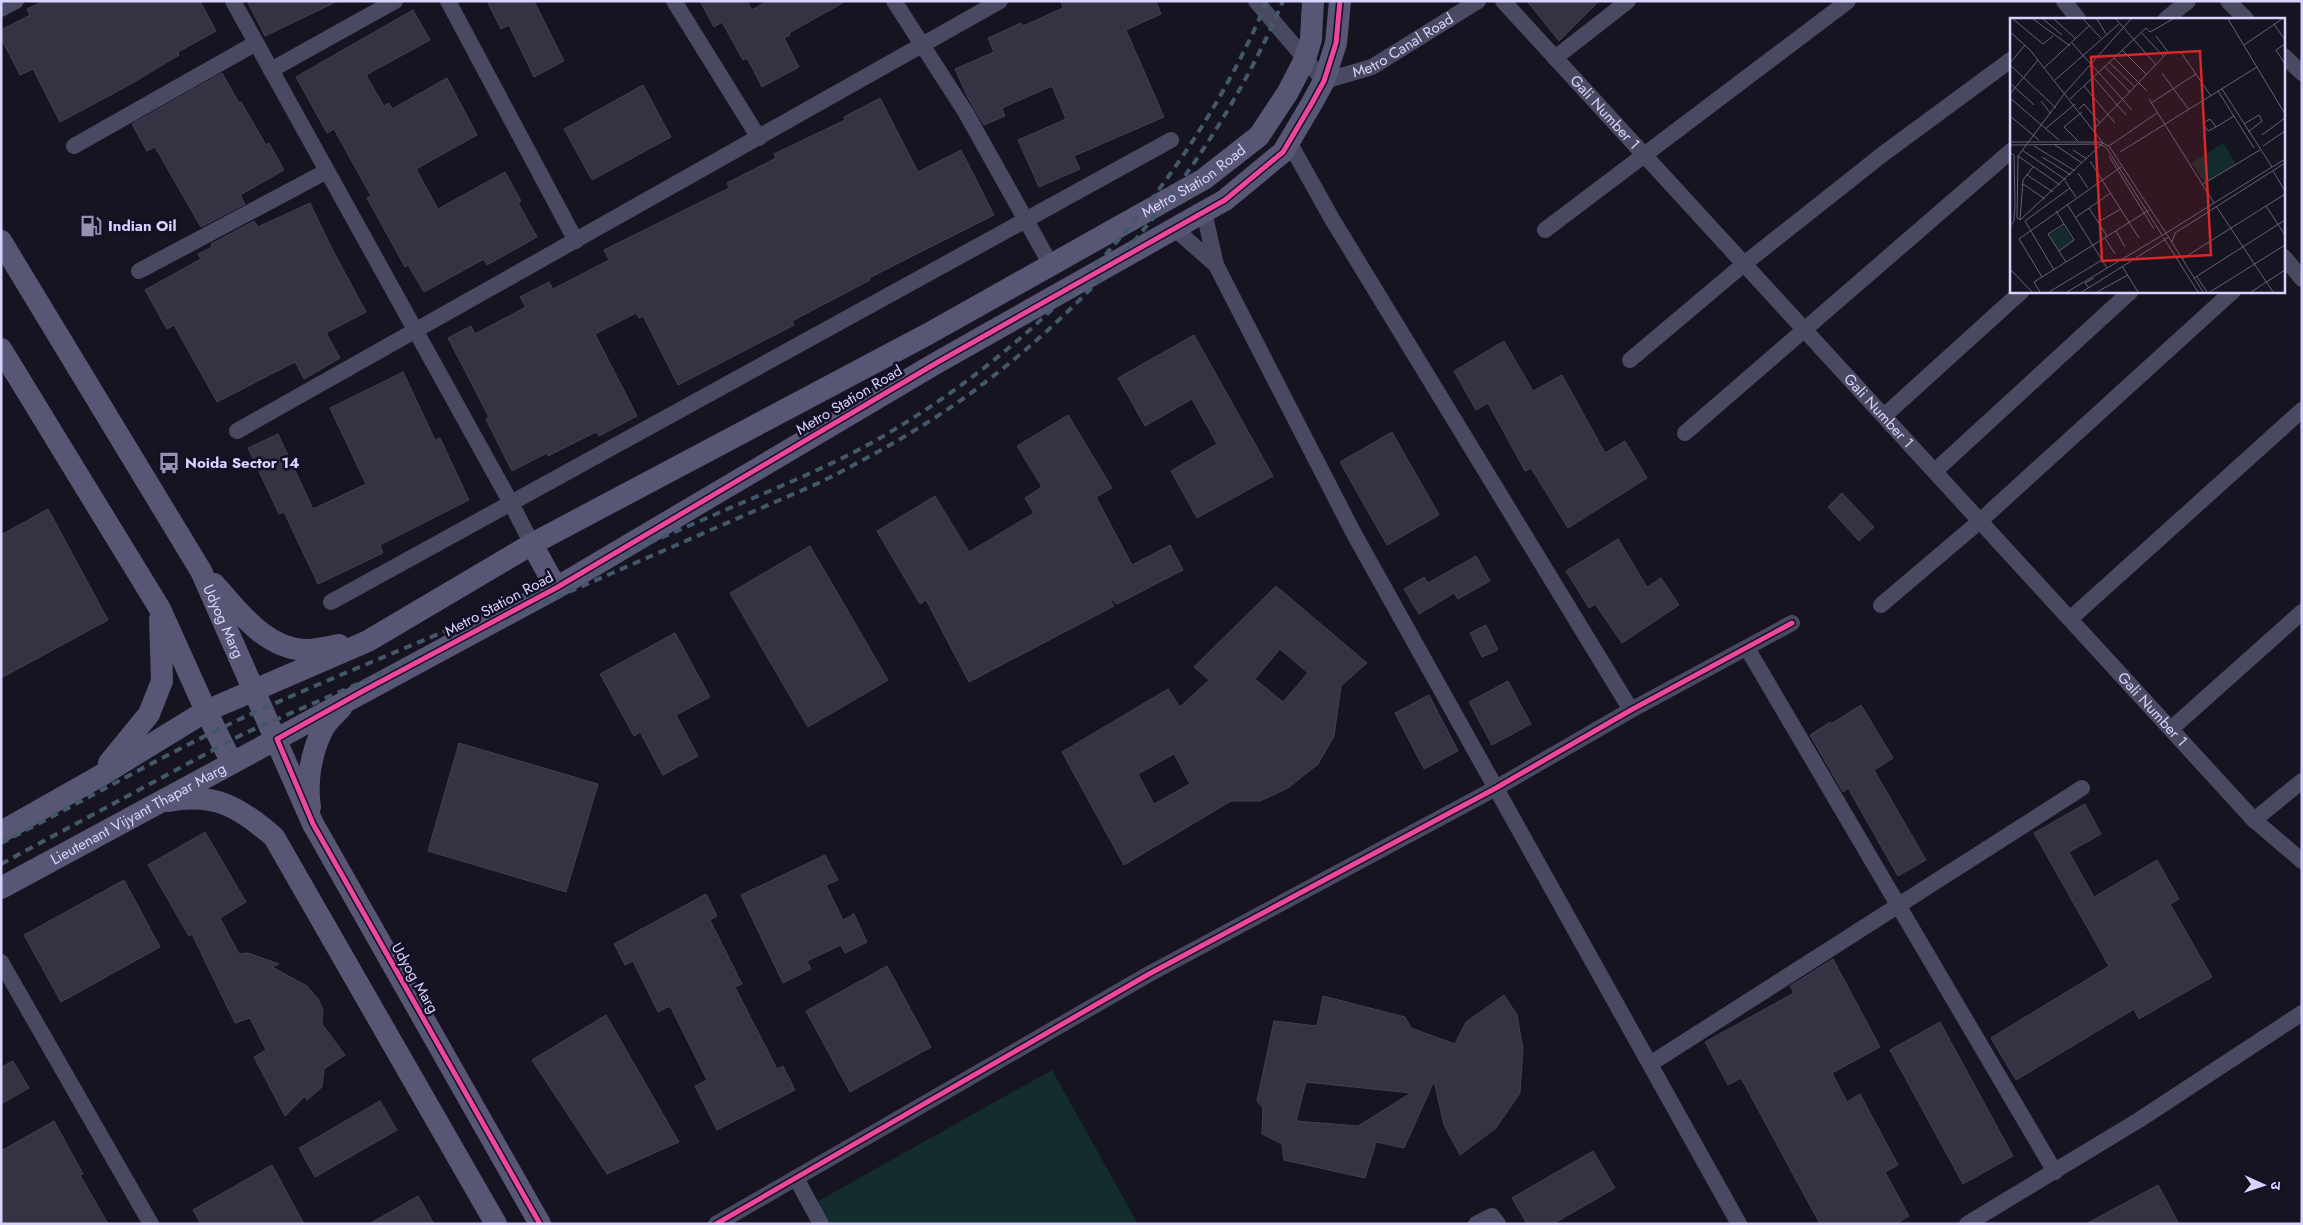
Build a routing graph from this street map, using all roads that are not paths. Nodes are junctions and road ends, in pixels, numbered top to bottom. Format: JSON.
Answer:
{"nodes":[{"id":1,"x":233,"y":1,"type":"edge"},
{"id":2,"x":395,"y":1,"type":"edge"},
{"id":3,"x":448,"y":1,"type":"edge"},
{"id":4,"x":674,"y":1,"type":"edge"},
{"id":5,"x":894,"y":1,"type":"edge"},
{"id":6,"x":1000,"y":1,"type":"edge"},
{"id":7,"x":1256,"y":1,"type":"edge"},
{"id":8,"x":1313,"y":1,"type":"edge"},
{"id":9,"x":1340,"y":1,"type":"edge"},
{"id":10,"x":1478,"y":1,"type":"edge"},
{"id":11,"x":1503,"y":1,"type":"edge"},
{"id":12,"x":1628,"y":1,"type":"edge"},
{"id":13,"x":1848,"y":1,"type":"edge"},
{"id":14,"x":2188,"y":1,"type":"edge"},
{"id":15,"x":2228,"y":1,"type":"edge"},
{"id":16,"x":2167,"y":18,"type":"edge"},
{"id":17,"x":2245,"y":18,"type":"edge"},
{"id":18,"x":256,"y":43,"type":"junction"},
{"id":19,"x":923,"y":46,"type":"junction"},
{"id":20,"x":1555,"y":58,"type":"junction"},
{"id":21,"x":2286,"y":58,"type":"edge"},
{"id":22,"x":1305,"y":59,"type":"junction"},
{"id":23,"x":2010,"y":60,"type":"edge"},
{"id":24,"x":271,"y":70,"type":"junction"},
{"id":25,"x":2302,"y":73,"type":"edge"},
{"id":26,"x":1324,"y":81,"type":"junction"},
{"id":27,"x":760,"y":138,"type":"junction"},
{"id":28,"x":1171,"y":140,"type":"dead end"},
{"id":29,"x":1289,"y":142,"type":"junction"},
{"id":30,"x":74,"y":146,"type":"dead end"},
{"id":31,"x":2010,"y":152,"type":"edge"},
{"id":32,"x":1644,"y":155,"type":"junction"},
{"id":33,"x":327,"y":171,"type":"junction"},
{"id":34,"x":1204,"y":212,"type":"junction"},
{"id":35,"x":1026,"y":220,"type":"junction"},
{"id":36,"x":1176,"y":230,"type":"junction"},
{"id":37,"x":1545,"y":230,"type":"dead end"},
{"id":38,"x":1,"y":241,"type":"edge"},
{"id":39,"x":576,"y":241,"type":"junction"},
{"id":40,"x":2286,"y":260,"type":"edge"},
{"id":41,"x":1744,"y":264,"type":"junction"},
{"id":42,"x":1051,"y":265,"type":"junction"},
{"id":43,"x":1216,"y":265,"type":"junction"},
{"id":44,"x":139,"y":271,"type":"dead end"},
{"id":45,"x":2302,"y":279,"type":"edge"},
{"id":46,"x":2021,"y":292,"type":"edge"},
{"id":47,"x":2130,"y":292,"type":"edge"},
{"id":48,"x":2231,"y":292,"type":"edge"},
{"id":49,"x":1804,"y":330,"type":"junction"},
{"id":50,"x":416,"y":331,"type":"junction"},
{"id":51,"x":1,"y":349,"type":"edge"},
{"id":52,"x":1630,"y":360,"type":"dead end"},
{"id":53,"x":2302,"y":410,"type":"edge"},
{"id":54,"x":1884,"y":416,"type":"junction"},
{"id":55,"x":237,"y":431,"type":"dead end"},
{"id":56,"x":1685,"y":433,"type":"dead end"},
{"id":57,"x":1935,"y":471,"type":"junction"},
{"id":58,"x":511,"y":503,"type":"junction"},
{"id":59,"x":1980,"y":520,"type":"junction"},
{"id":60,"x":532,"y":544,"type":"junction"},
{"id":61,"x":201,"y":571,"type":"junction"},
{"id":62,"x":556,"y":588,"type":"junction"},
{"id":63,"x":331,"y":602,"type":"dead end"},
{"id":64,"x":1881,"y":605,"type":"dead end"},
{"id":65,"x":160,"y":609,"type":"junction"},
{"id":66,"x":2302,"y":612,"type":"edge"},
{"id":67,"x":2070,"y":619,"type":"junction"},
{"id":68,"x":1792,"y":623,"type":"dead end"},
{"id":69,"x":368,"y":641,"type":"junction"},
{"id":70,"x":1746,"y":648,"type":"junction"},
{"id":71,"x":256,"y":691,"type":"junction"},
{"id":72,"x":348,"y":699,"type":"junction"},
{"id":73,"x":1631,"y":710,"type":"junction"},
{"id":74,"x":206,"y":711,"type":"junction"},
{"id":75,"x":2171,"y":729,"type":"junction"},
{"id":76,"x":277,"y":739,"type":"junction"},
{"id":77,"x":232,"y":763,"type":"junction"},
{"id":78,"x":100,"y":776,"type":"junction"},
{"id":79,"x":2302,"y":781,"type":"edge"},
{"id":80,"x":1496,"y":788,"type":"junction"},
{"id":81,"x":2082,"y":788,"type":"dead end"},
{"id":82,"x":158,"y":803,"type":"junction"},
{"id":83,"x":2254,"y":820,"type":"junction"},
{"id":84,"x":313,"y":824,"type":"junction"},
{"id":85,"x":1,"y":832,"type":"edge"},
{"id":86,"x":2302,"y":861,"type":"edge"},
{"id":87,"x":1,"y":888,"type":"edge"},
{"id":88,"x":1898,"y":905,"type":"junction"},
{"id":89,"x":1,"y":962,"type":"edge"},
{"id":90,"x":2302,"y":1013,"type":"edge"},
{"id":91,"x":1650,"y":1064,"type":"junction"},
{"id":92,"x":2055,"y":1172,"type":"junction"},
{"id":93,"x":796,"y":1178,"type":"junction"},
{"id":94,"x":150,"y":1224,"type":"edge"},
{"id":95,"x":496,"y":1224,"type":"edge"},
{"id":96,"x":540,"y":1224,"type":"edge"},
{"id":97,"x":716,"y":1224,"type":"edge"},
{"id":98,"x":821,"y":1224,"type":"edge"},
{"id":99,"x":1476,"y":1224,"type":"edge"},
{"id":100,"x":1498,"y":1224,"type":"edge"},
{"id":101,"x":1739,"y":1224,"type":"edge"},
{"id":102,"x":1967,"y":1224,"type":"edge"}],
"edges":[{"from":1,"to":18,"type":"street"},
{"from":2,"to":24,"type":"street"},
{"from":3,"to":39,"type":"street"},
{"from":4,"to":27,"type":"street"},
{"from":5,"to":19,"type":"street"},
{"from":6,"to":19,"type":"street"},
{"from":7,"to":22,"type":"street"},
{"from":8,"to":22,"type":"street","name":"Metro Station Road"},
{"from":9,"to":26,"type":"street","name":"Metro Station Road"},
{"from":10,"to":26,"type":"street","name":"Metro Canal Road"},
{"from":11,"to":20,"type":"street","name":"Gali Number 1"},
{"from":12,"to":20,"type":"street"},
{"from":13,"to":32,"type":"street"},
{"from":14,"to":16,"type":"street"},
{"from":15,"to":17,"type":"street"},
{"from":18,"to":24,"type":"street"},
{"from":18,"to":30,"type":"street"},
{"from":19,"to":27,"type":"street"},
{"from":19,"to":35,"type":"street"},
{"from":20,"to":32,"type":"street","name":"Gali Number 1"},
{"from":21,"to":25,"type":"street"},
{"from":22,"to":26,"type":"street"},
{"from":22,"to":42,"type":"street","name":"Metro Station Road"},
{"from":23,"to":41,"type":"street"},
{"from":24,"to":33,"type":"street"},
{"from":26,"to":29,"type":"street","name":"Metro Station Road"},
{"from":27,"to":39,"type":"street"},
{"from":28,"to":35,"type":"street"},
{"from":29,"to":34,"type":"street","name":"Metro Station Road"},
{"from":29,"to":73,"type":"street"},
{"from":31,"to":49,"type":"street"},
{"from":32,"to":37,"type":"street"},
{"from":32,"to":41,"type":"street","name":"Gali Number 1"},
{"from":33,"to":44,"type":"street"},
{"from":33,"to":50,"type":"street"},
{"from":34,"to":36,"type":"street","name":"Metro Station Road"},
{"from":34,"to":43,"type":"street"},
{"from":35,"to":42,"type":"street"},
{"from":35,"to":58,"type":"street"},
{"from":36,"to":43,"type":"street"},
{"from":36,"to":62,"type":"street","name":"Metro Station Road"},
{"from":38,"to":61,"type":"street","name":"Udyog Marg"},
{"from":39,"to":50,"type":"street"},
{"from":40,"to":45,"type":"street"},
{"from":41,"to":49,"type":"street","name":"Gali Number 1"},
{"from":41,"to":52,"type":"street"},
{"from":42,"to":60,"type":"street","name":"Metro Station Road"},
{"from":43,"to":80,"type":"street"},
{"from":46,"to":54,"type":"street"},
{"from":47,"to":57,"type":"street"},
{"from":48,"to":59,"type":"street"},
{"from":49,"to":54,"type":"street","name":"Gali Number 1"},
{"from":49,"to":56,"type":"street"},
{"from":50,"to":55,"type":"street"},
{"from":50,"to":58,"type":"street"},
{"from":51,"to":65,"type":"street"},
{"from":53,"to":67,"type":"street"},
{"from":54,"to":57,"type":"street","name":"Gali Number 1"},
{"from":57,"to":59,"type":"street","name":"Gali Number 1"},
{"from":58,"to":60,"type":"street"},
{"from":58,"to":63,"type":"street"},
{"from":59,"to":64,"type":"street"},
{"from":59,"to":67,"type":"street","name":"Gali Number 1"},
{"from":60,"to":62,"type":"street"},
{"from":60,"to":69,"type":"street","name":"Metro Station Road"},
{"from":61,"to":69,"type":"street"},
{"from":61,"to":71,"type":"street","name":"Udyog Marg"},
{"from":62,"to":72,"type":"street","name":"Metro Station Road"},
{"from":65,"to":74,"type":"street"},
{"from":65,"to":78,"type":"street"},
{"from":66,"to":75,"type":"street"},
{"from":67,"to":75,"type":"street","name":"Gali Number 1"},
{"from":68,"to":70,"type":"street"},
{"from":69,"to":71,"type":"street","name":"Metro Station Road"},
{"from":70,"to":73,"type":"street"},
{"from":70,"to":88,"type":"street"},
{"from":71,"to":74,"type":"street"},
{"from":71,"to":76,"type":"street","name":"Udyog Marg"},
{"from":72,"to":76,"type":"street","name":"Metro Station Road"},
{"from":72,"to":84,"type":"street"},
{"from":73,"to":80,"type":"street"},
{"from":74,"to":77,"type":"street"},
{"from":74,"to":78,"type":"street"},
{"from":75,"to":83,"type":"street","name":"Gali Number 1"},
{"from":76,"to":77,"type":"street","name":"Lieutenant Vijyant Thapar Marg"},
{"from":76,"to":84,"type":"street","name":"Udyog Marg"},
{"from":77,"to":82,"type":"street","name":"Lieutenant Vijyant Thapar Marg"},
{"from":78,"to":85,"type":"street"},
{"from":79,"to":83,"type":"street"},
{"from":80,"to":91,"type":"street"},
{"from":80,"to":93,"type":"street"},
{"from":81,"to":88,"type":"street"},
{"from":82,"to":87,"type":"street","name":"Lieutenant Vijyant Thapar Marg"},
{"from":82,"to":95,"type":"street"},
{"from":83,"to":86,"type":"street","name":"Gali Number 1"},
{"from":84,"to":96,"type":"street","name":"Udyog Marg"},
{"from":88,"to":91,"type":"street"},
{"from":88,"to":92,"type":"street"},
{"from":89,"to":94,"type":"street"},
{"from":90,"to":92,"type":"street"},
{"from":91,"to":101,"type":"street"},
{"from":92,"to":102,"type":"street"},
{"from":93,"to":97,"type":"street"},
{"from":93,"to":98,"type":"street"},
{"from":99,"to":100,"type":"street"}]}
